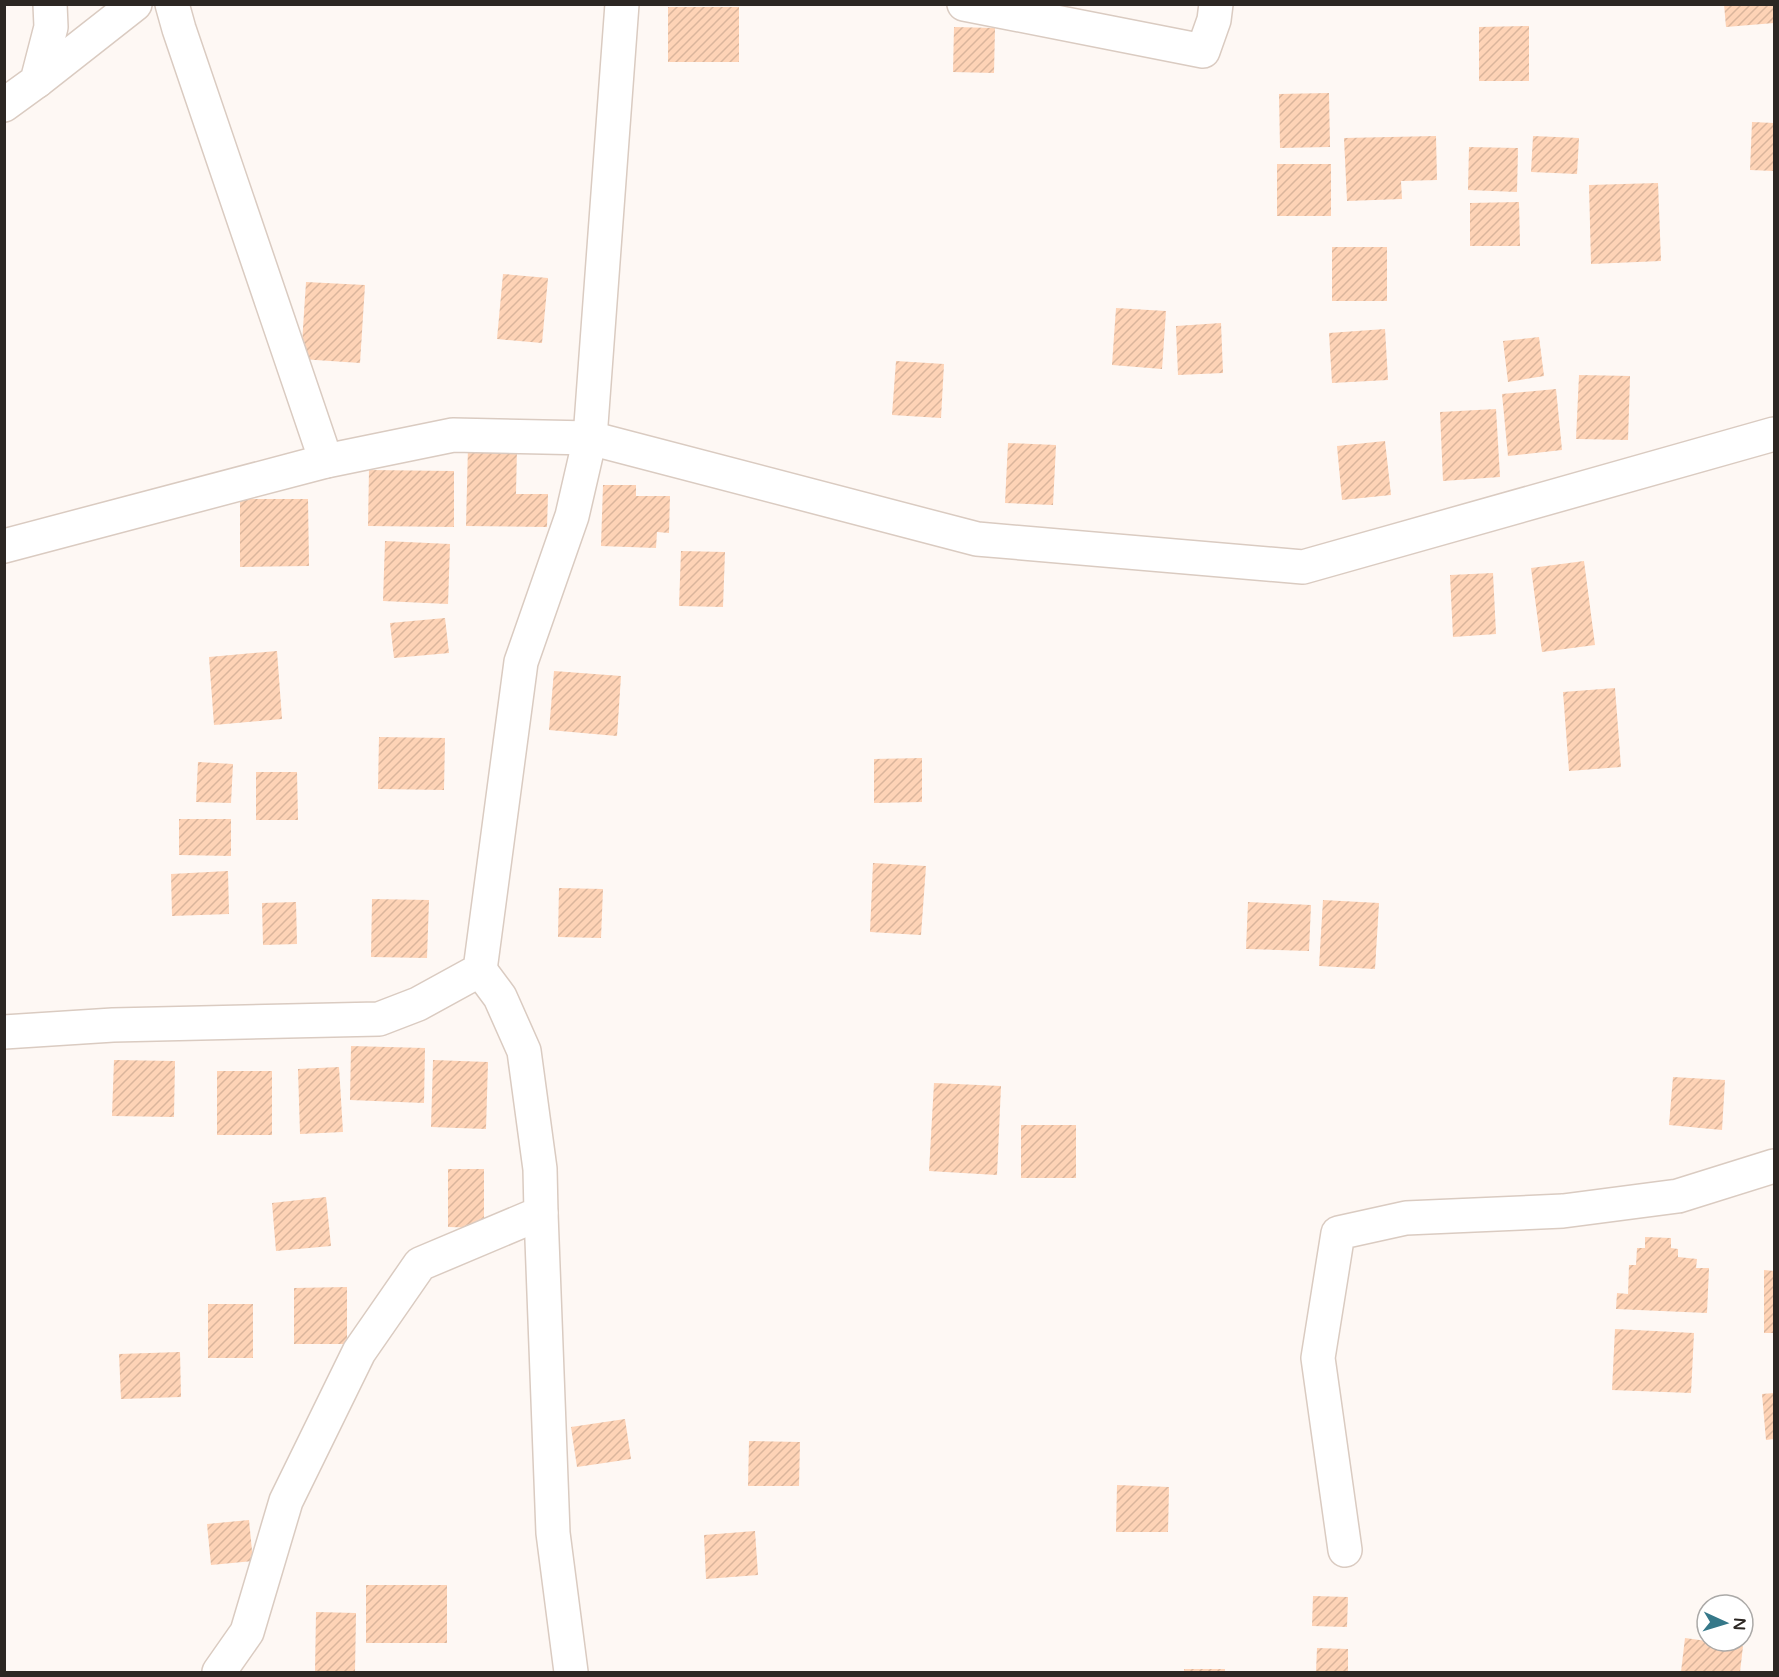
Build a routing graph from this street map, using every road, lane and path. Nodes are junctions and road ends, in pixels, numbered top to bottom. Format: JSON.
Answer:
{"nodes":[{"id":1,"x":50,"y":4,"type":"edge"},
{"id":2,"x":135,"y":4,"type":"edge"},
{"id":3,"x":172,"y":4,"type":"edge"},
{"id":4,"x":622,"y":4,"type":"edge"},
{"id":5,"x":964,"y":4,"type":"edge"},
{"id":6,"x":1216,"y":4,"type":"edge"},
{"id":7,"x":37,"y":81,"type":"junction"},
{"id":8,"x":4,"y":105,"type":"edge"},
{"id":9,"x":1774,"y":434,"type":"edge"},
{"id":10,"x":590,"y":438,"type":"junction"},
{"id":11,"x":326,"y":461,"type":"junction"},
{"id":12,"x":4,"y":546,"type":"edge"},
{"id":13,"x":480,"y":970,"type":"junction"},
{"id":14,"x":4,"y":1032,"type":"edge"},
{"id":15,"x":1774,"y":1166,"type":"edge"},
{"id":16,"x":541,"y":1213,"type":"junction"},
{"id":17,"x":1345,"y":1550,"type":"dead end"},
{"id":18,"x":219,"y":1672,"type":"edge"},
{"id":19,"x":571,"y":1672,"type":"edge"}],
"edges":[{"from":1,"to":7,"type":"street"},
{"from":2,"to":7,"type":"street"},
{"from":3,"to":11,"type":"street"},
{"from":4,"to":10,"type":"street"},
{"from":5,"to":6,"type":"street"},
{"from":7,"to":8,"type":"street"},
{"from":9,"to":10,"type":"street"},
{"from":10,"to":11,"type":"street"},
{"from":10,"to":13,"type":"street"},
{"from":11,"to":12,"type":"street"},
{"from":13,"to":14,"type":"street"},
{"from":13,"to":16,"type":"street"},
{"from":15,"to":17,"type":"street"},
{"from":16,"to":18,"type":"street"},
{"from":16,"to":19,"type":"street"}]}
